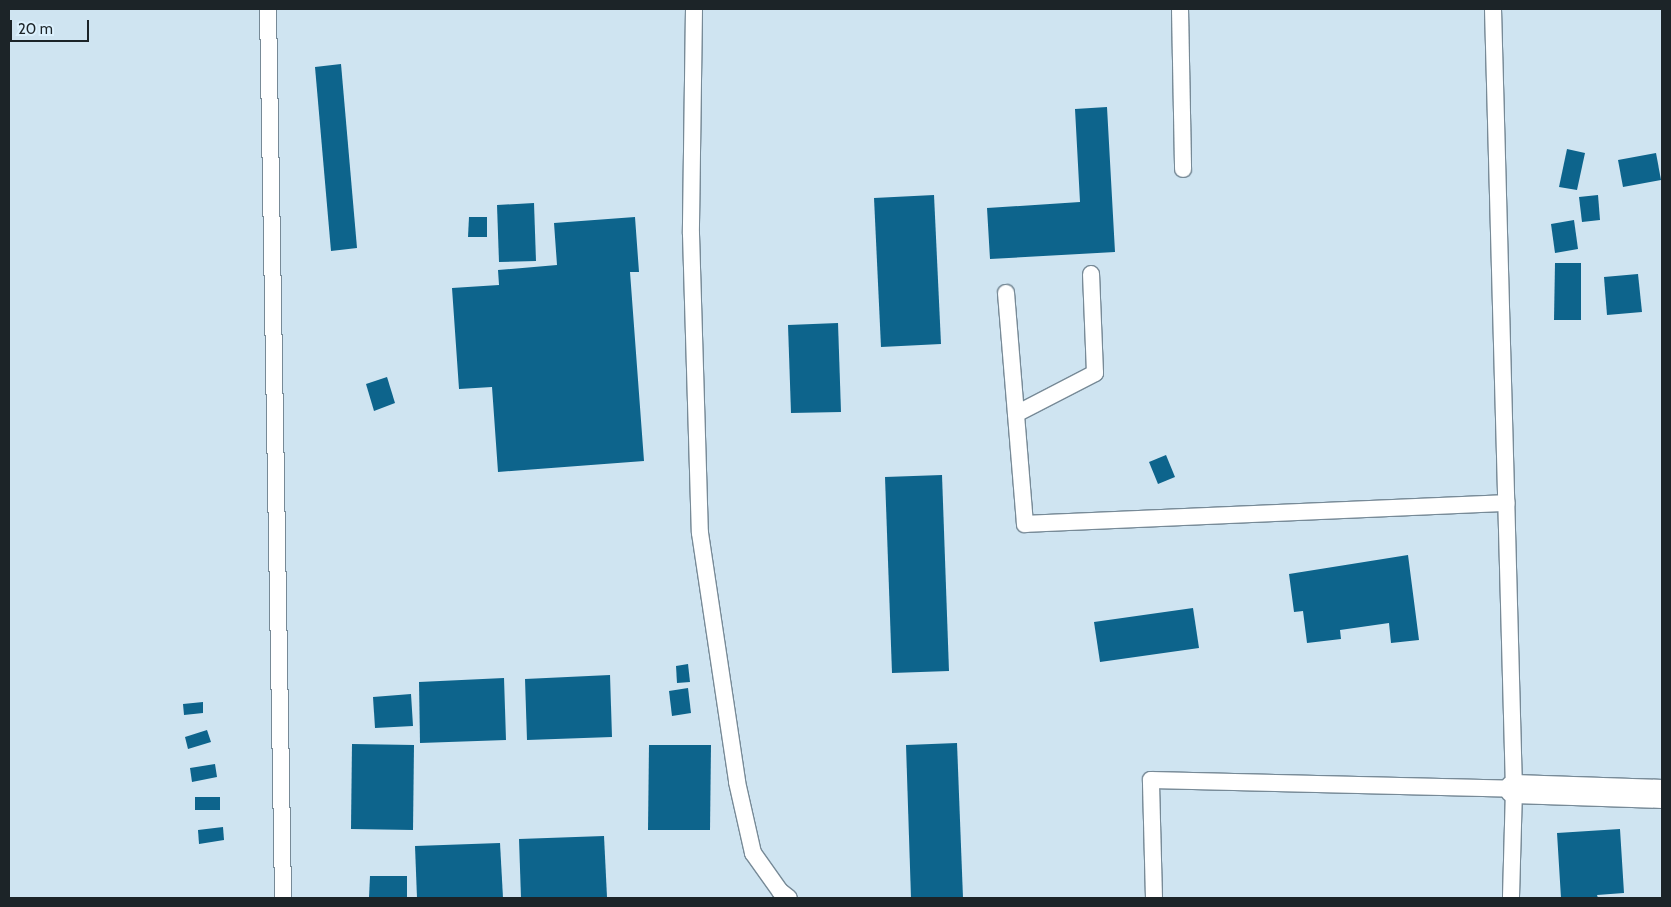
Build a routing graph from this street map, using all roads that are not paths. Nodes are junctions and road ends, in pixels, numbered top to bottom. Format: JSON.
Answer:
{"nodes":[{"id":1,"x":268,"y":9,"type":"edge"},
{"id":2,"x":694,"y":9,"type":"edge"},
{"id":3,"x":1180,"y":9,"type":"edge"},
{"id":4,"x":1493,"y":9,"type":"edge"},
{"id":5,"x":1183,"y":169,"type":"dead end"},
{"id":6,"x":1091,"y":274,"type":"dead end"},
{"id":7,"x":1006,"y":293,"type":"dead end"},
{"id":8,"x":1016,"y":414,"type":"junction"},
{"id":9,"x":1507,"y":503,"type":"junction"},
{"id":10,"x":1514,"y":789,"type":"junction"},
{"id":11,"x":1662,"y":794,"type":"edge"},
{"id":12,"x":283,"y":898,"type":"edge"},
{"id":13,"x":789,"y":898,"type":"edge"},
{"id":14,"x":1154,"y":898,"type":"edge"},
{"id":15,"x":1511,"y":898,"type":"edge"}],
"edges":[{"from":1,"to":12,"type":"lane"},
{"from":2,"to":13,"type":"lane"},
{"from":3,"to":5,"type":"lane"},
{"from":4,"to":9,"type":"lane"},
{"from":6,"to":8,"type":"lane"},
{"from":7,"to":8,"type":"lane"},
{"from":8,"to":9,"type":"lane"},
{"from":9,"to":10,"type":"lane"},
{"from":10,"to":11,"type":"street"},
{"from":10,"to":14,"type":"lane"},
{"from":10,"to":15,"type":"lane"}]}
